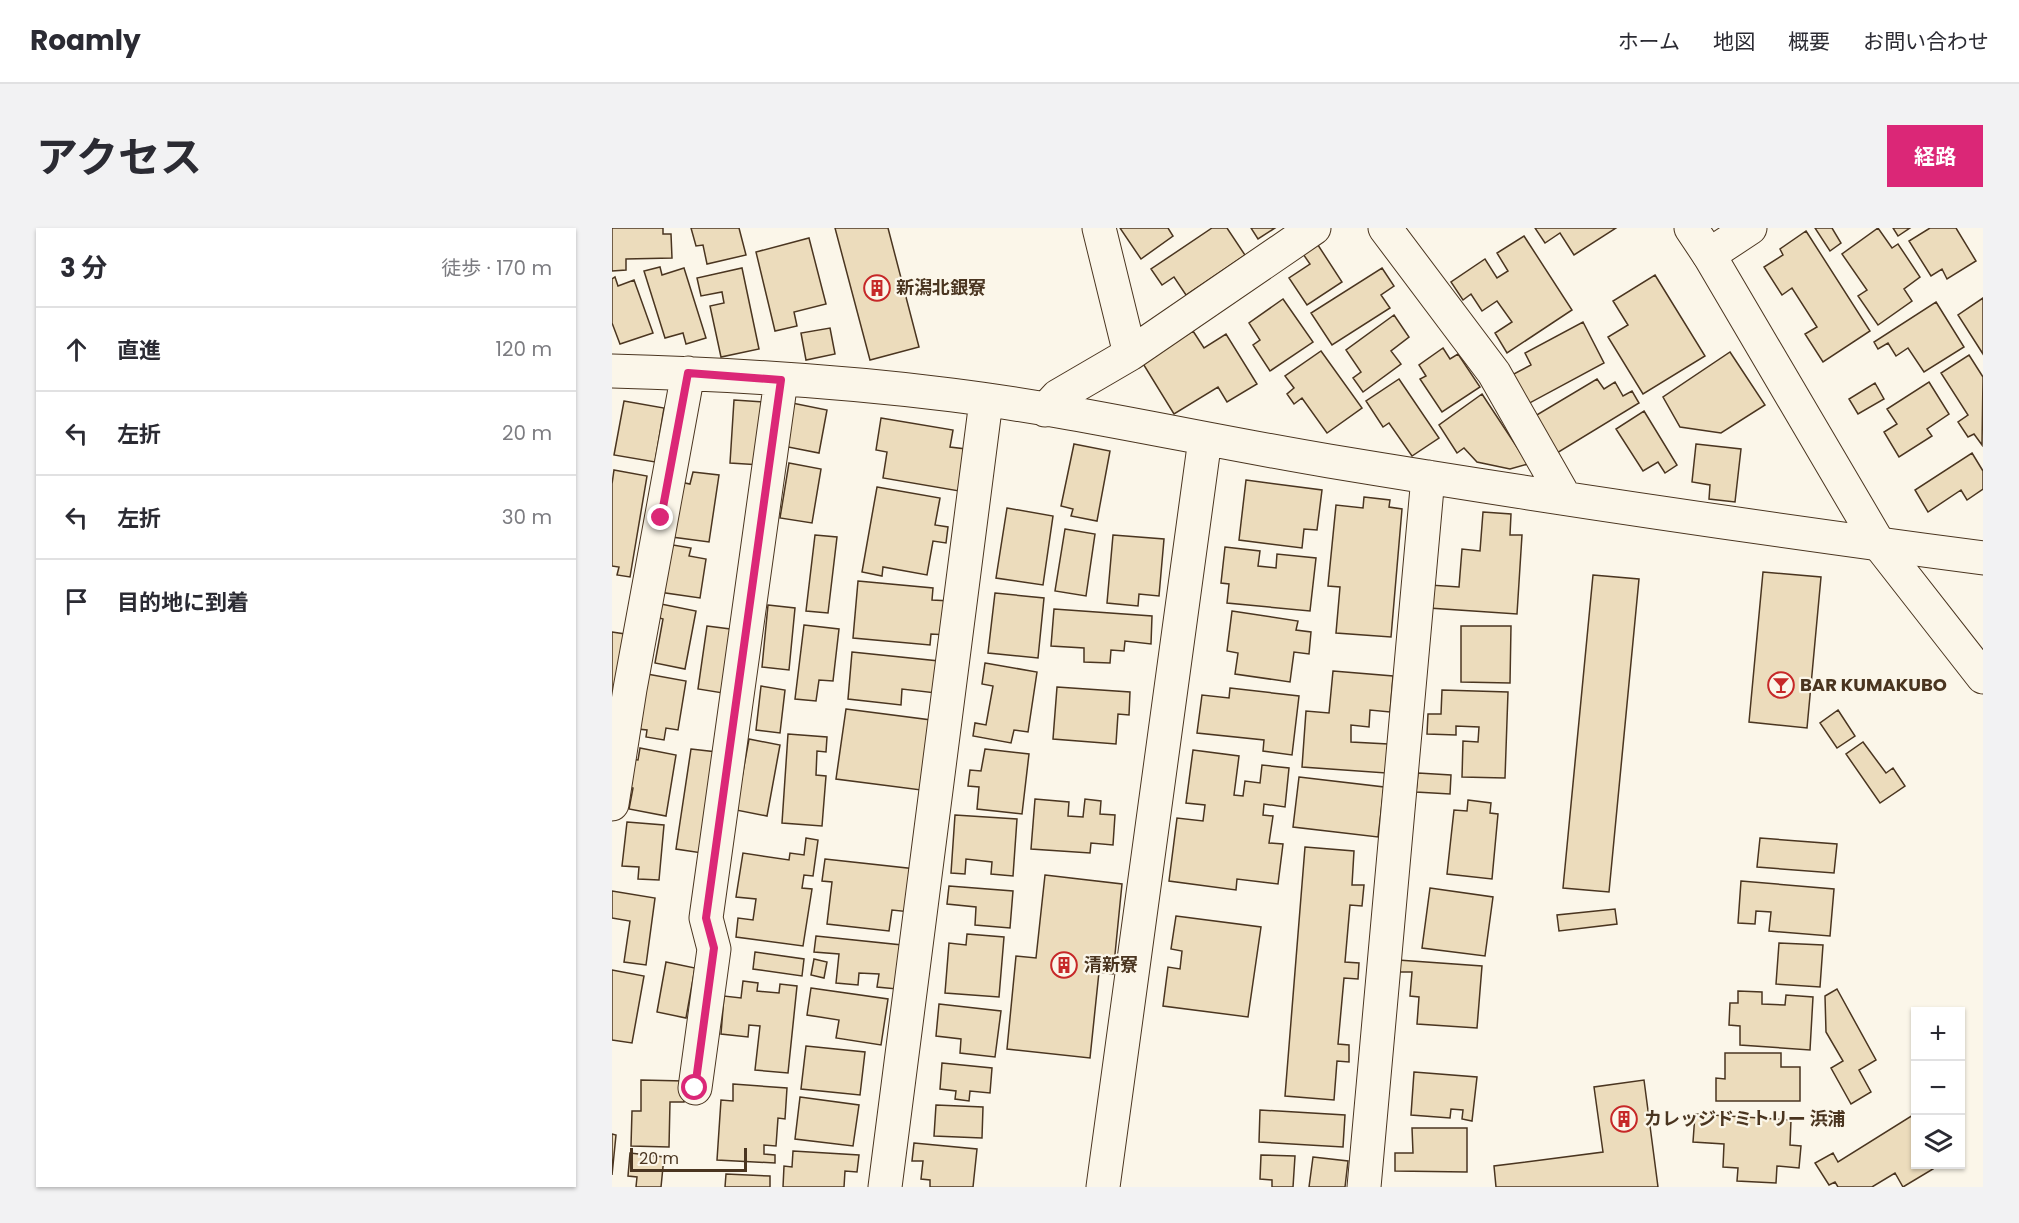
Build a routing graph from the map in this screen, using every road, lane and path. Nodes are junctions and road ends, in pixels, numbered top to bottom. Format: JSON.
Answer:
{"nodes":[{"id":1,"x":1099,"y":228,"type":"edge"},
{"id":2,"x":1314,"y":228,"type":"edge"},
{"id":3,"x":1384,"y":228,"type":"edge"},
{"id":4,"x":1691,"y":228,"type":"edge"},
{"id":5,"x":1750,"y":228,"type":"edge"},
{"id":6,"x":1710,"y":255,"type":"junction"},
{"id":7,"x":1130,"y":354,"type":"junction"},
{"id":8,"x":612,"y":371,"type":"edge"},
{"id":9,"x":688,"y":373,"type":"junction"},
{"id":10,"x":781,"y":380,"type":"junction"},
{"id":11,"x":986,"y":401,"type":"junction"},
{"id":12,"x":1045,"y":410,"type":"junction"},
{"id":13,"x":1205,"y":439,"type":"junction"},
{"id":14,"x":1428,"y":477,"type":"junction"},
{"id":15,"x":1565,"y":498,"type":"junction"},
{"id":16,"x":1879,"y":544,"type":"junction"},
{"id":17,"x":1983,"y":558,"type":"edge"},
{"id":18,"x":1983,"y":677,"type":"edge"},
{"id":19,"x":612,"y":804,"type":"edge"},
{"id":20,"x":695,"y":1088,"type":"dead end"},
{"id":21,"x":885,"y":1187,"type":"edge"},
{"id":22,"x":1103,"y":1187,"type":"edge"},
{"id":23,"x":1364,"y":1187,"type":"edge"}],
"edges":[{"from":1,"to":7,"type":"street"},
{"from":2,"to":7,"type":"street"},
{"from":3,"to":15,"type":"street"},
{"from":4,"to":6,"type":"street"},
{"from":5,"to":6,"type":"street"},
{"from":6,"to":16,"type":"street"},
{"from":7,"to":12,"type":"street"},
{"from":8,"to":9,"type":"street"},
{"from":9,"to":10,"type":"street"},
{"from":9,"to":19,"type":"street"},
{"from":10,"to":11,"type":"street"},
{"from":10,"to":20,"type":"street"},
{"from":11,"to":12,"type":"street"},
{"from":11,"to":21,"type":"street"},
{"from":12,"to":13,"type":"street"},
{"from":13,"to":14,"type":"street"},
{"from":13,"to":22,"type":"street"},
{"from":14,"to":15,"type":"street"},
{"from":14,"to":23,"type":"street"},
{"from":15,"to":16,"type":"street"},
{"from":16,"to":17,"type":"street"},
{"from":16,"to":18,"type":"street"}]}
